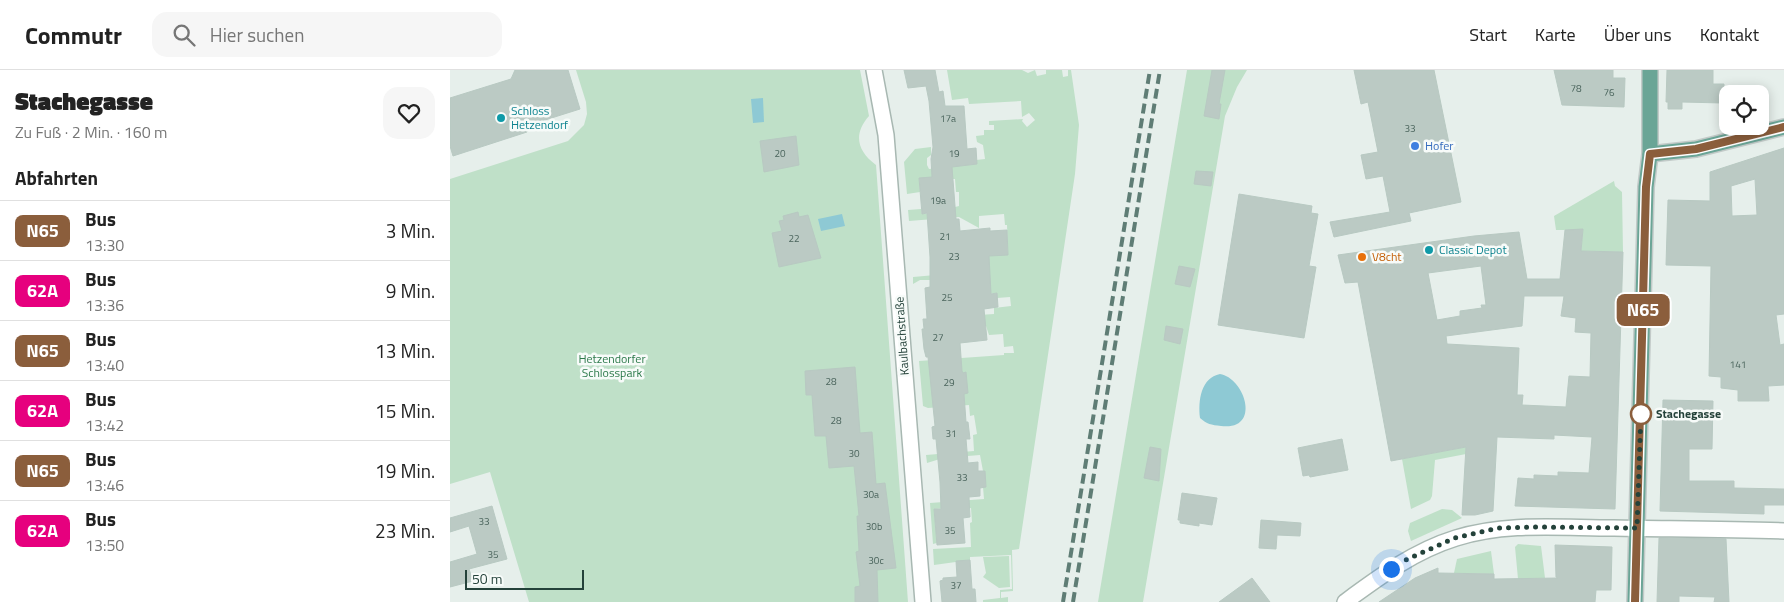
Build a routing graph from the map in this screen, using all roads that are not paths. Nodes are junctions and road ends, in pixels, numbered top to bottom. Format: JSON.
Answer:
{"nodes":[{"id":1,"x":874,"y":70,"type":"edge"},
{"id":2,"x":1650,"y":70,"type":"edge"},
{"id":3,"x":1784,"y":127,"type":"edge"},
{"id":4,"x":1650,"y":154,"type":"junction"},
{"id":5,"x":1637,"y":528,"type":"junction"},
{"id":6,"x":1784,"y":531,"type":"edge"},
{"id":7,"x":923,"y":602,"type":"edge"},
{"id":8,"x":1345,"y":602,"type":"edge"},
{"id":9,"x":1635,"y":602,"type":"edge"}],
"edges":[{"from":1,"to":7,"type":"street","name":"Kaulbachstraße"},
{"from":2,"to":4,"type":"main road"},
{"from":3,"to":4,"type":"main road"},
{"from":4,"to":5,"type":"main road"},
{"from":5,"to":6,"type":"street"},
{"from":5,"to":8,"type":"street"},
{"from":5,"to":9,"type":"main road"}]}
